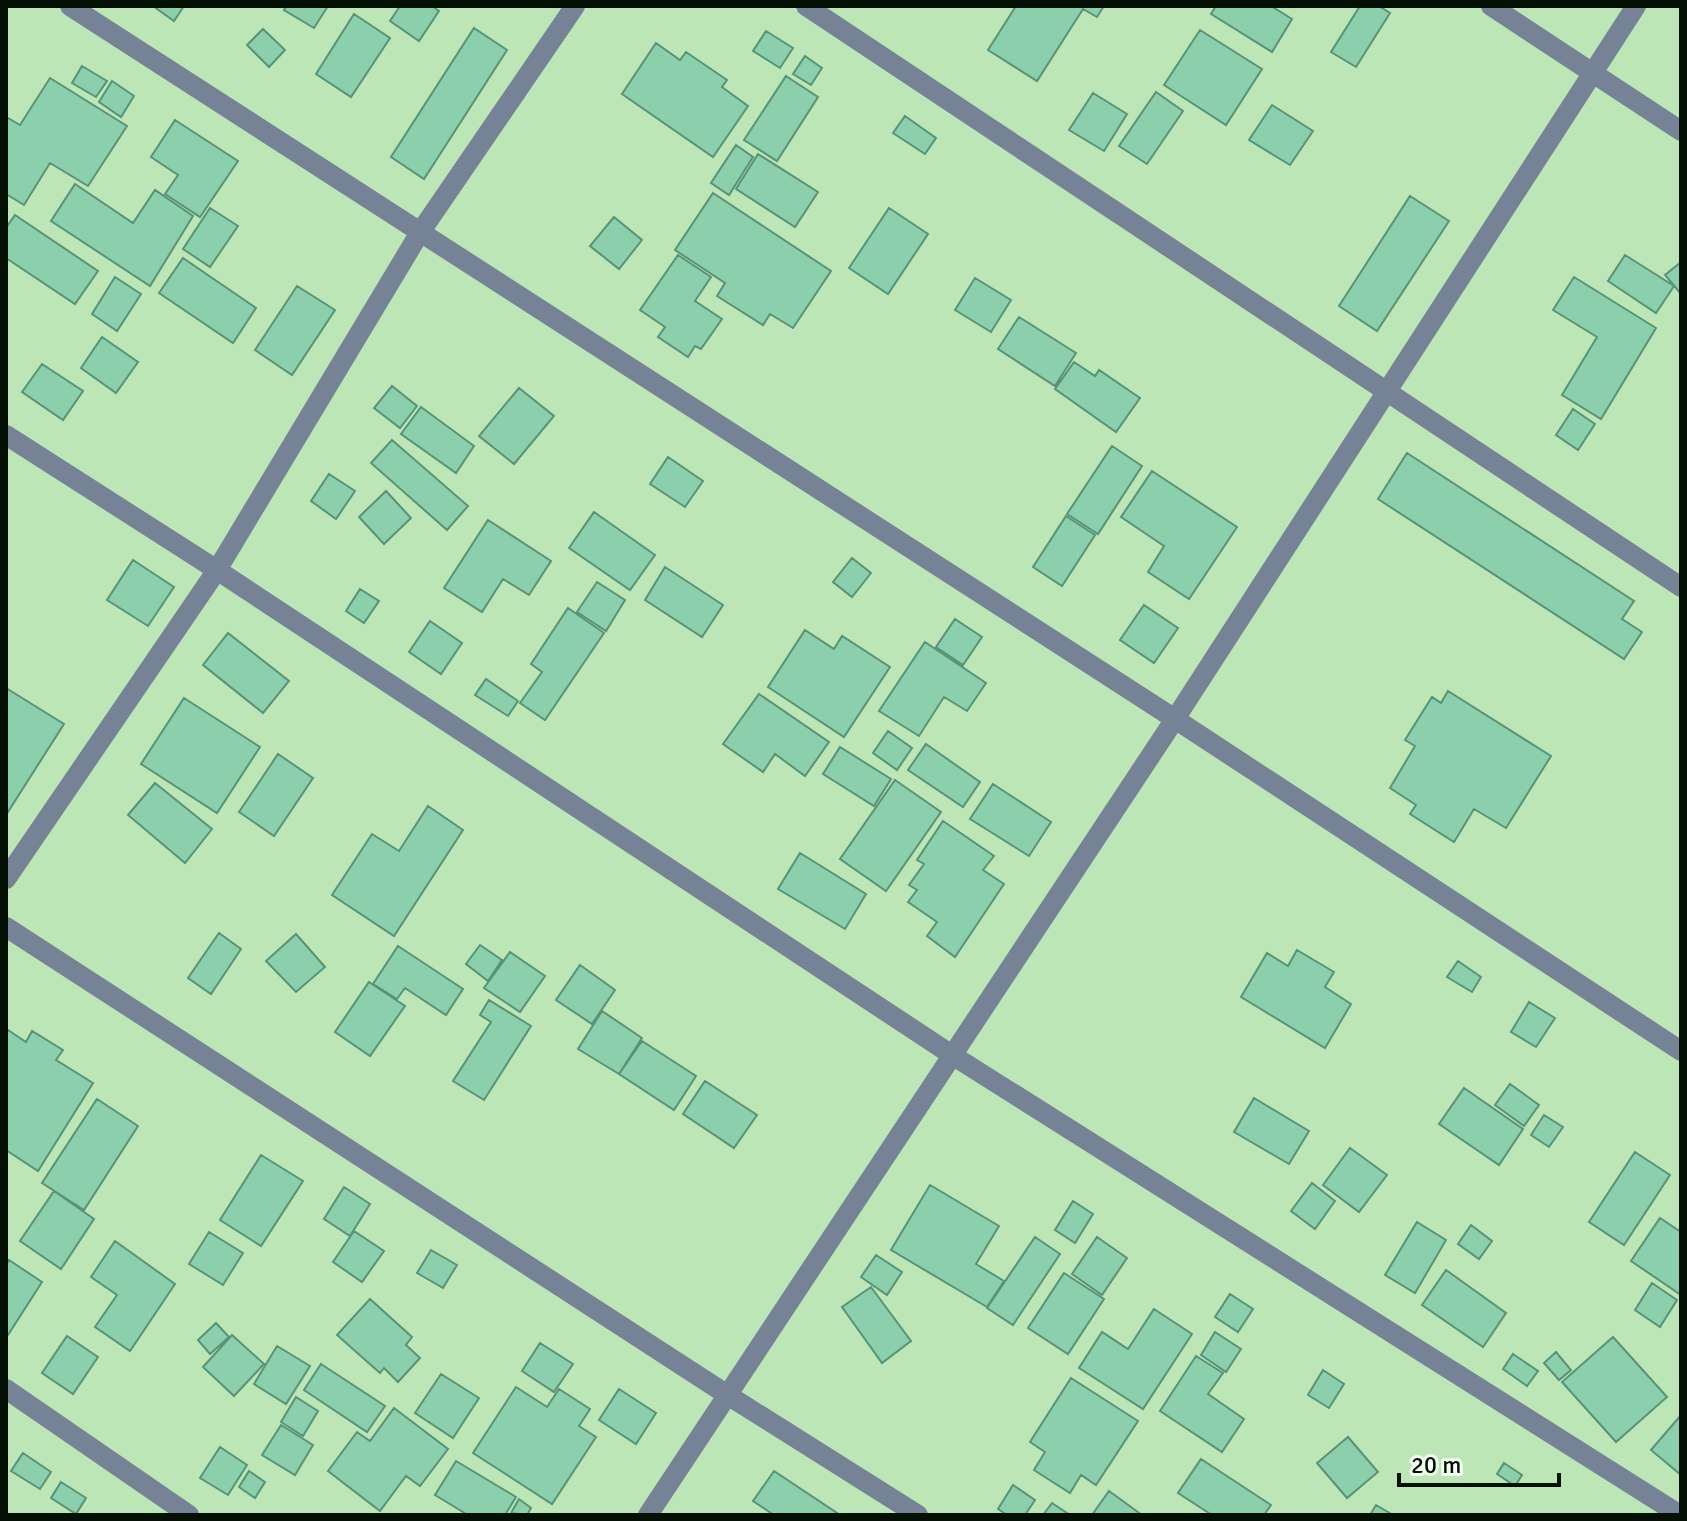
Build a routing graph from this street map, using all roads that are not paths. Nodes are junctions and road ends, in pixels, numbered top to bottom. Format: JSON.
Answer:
{"nodes":[{"id":1,"x":70,"y":6,"type":"edge"},
{"id":2,"x":575,"y":6,"type":"edge"},
{"id":3,"x":806,"y":6,"type":"edge"},
{"id":4,"x":1491,"y":6,"type":"edge"},
{"id":5,"x":1636,"y":6,"type":"edge"},
{"id":6,"x":1592,"y":73,"type":"junction"},
{"id":7,"x":1681,"y":131,"type":"edge"},
{"id":8,"x":419,"y":234,"type":"junction"},
{"id":9,"x":1388,"y":391,"type":"junction"},
{"id":10,"x":6,"y":435,"type":"edge"},
{"id":11,"x":217,"y":570,"type":"junction"},
{"id":12,"x":1681,"y":587,"type":"edge"},
{"id":13,"x":1175,"y":719,"type":"junction"},
{"id":14,"x":6,"y":879,"type":"edge"},
{"id":15,"x":6,"y":927,"type":"edge"},
{"id":16,"x":1681,"y":1051,"type":"edge"},
{"id":17,"x":952,"y":1055,"type":"junction"},
{"id":18,"x":6,"y":1389,"type":"edge"},
{"id":19,"x":726,"y":1394,"type":"junction"},
{"id":20,"x":189,"y":1515,"type":"edge"},
{"id":21,"x":648,"y":1515,"type":"edge"},
{"id":22,"x":918,"y":1515,"type":"edge"},
{"id":23,"x":1680,"y":1515,"type":"edge"}],
"edges":[{"from":1,"to":8,"type":"street"},
{"from":2,"to":8,"type":"street"},
{"from":3,"to":9,"type":"street"},
{"from":4,"to":6,"type":"street"},
{"from":5,"to":6,"type":"street"},
{"from":6,"to":7,"type":"street"},
{"from":6,"to":9,"type":"street"},
{"from":8,"to":11,"type":"street"},
{"from":8,"to":13,"type":"street"},
{"from":9,"to":12,"type":"street"},
{"from":9,"to":13,"type":"street"},
{"from":10,"to":11,"type":"street"},
{"from":11,"to":14,"type":"street"},
{"from":11,"to":17,"type":"street"},
{"from":13,"to":16,"type":"street"},
{"from":13,"to":17,"type":"street"},
{"from":15,"to":19,"type":"street"},
{"from":17,"to":19,"type":"street"},
{"from":17,"to":23,"type":"street"},
{"from":18,"to":20,"type":"street"},
{"from":19,"to":21,"type":"street"},
{"from":19,"to":22,"type":"street"}]}
